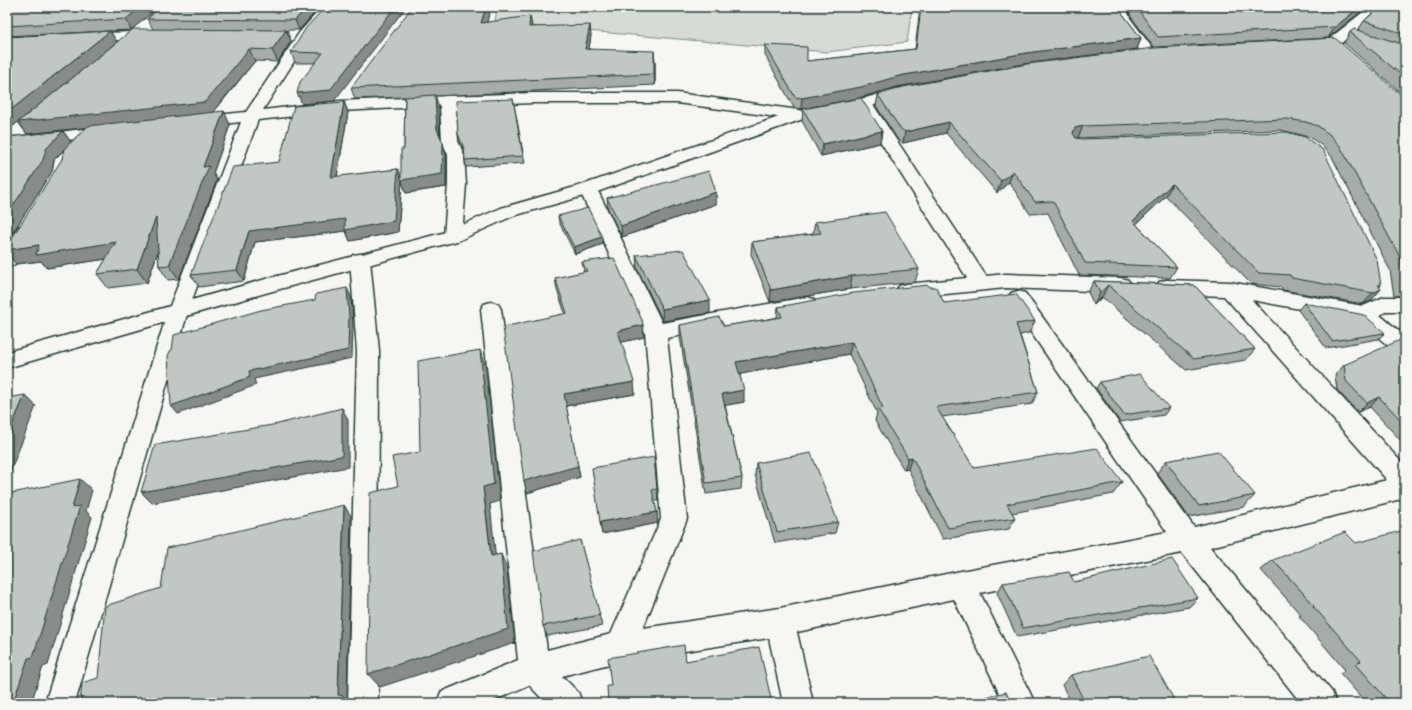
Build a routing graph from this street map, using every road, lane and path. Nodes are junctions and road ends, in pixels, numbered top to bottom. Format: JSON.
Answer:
{"nodes":[{"id":1,"x":329,"y":7,"type":"edge"},
{"id":2,"x":1119,"y":7,"type":"edge"},
{"id":3,"x":1370,"y":7,"type":"edge"},
{"id":4,"x":152,"y":21,"type":"edge"},
{"id":5,"x":1346,"y":33,"type":"junction"},
{"id":6,"x":135,"y":35,"type":"junction"},
{"id":7,"x":166,"y":35,"type":"edge"},
{"id":8,"x":1360,"y":38,"type":"edge"},
{"id":9,"x":67,"y":39,"type":"edge"},
{"id":10,"x":1333,"y":43,"type":"junction"},
{"id":11,"x":1295,"y":45,"type":"edge"},
{"id":12,"x":118,"y":50,"type":"edge"},
{"id":13,"x":1165,"y":52,"type":"edge"},
{"id":14,"x":1150,"y":53,"type":"junction"},
{"id":15,"x":1345,"y":54,"type":"edge"},
{"id":16,"x":1134,"y":55,"type":"edge"},
{"id":17,"x":353,"y":89,"type":"edge"},
{"id":18,"x":920,"y":89,"type":"edge"},
{"id":19,"x":448,"y":101,"type":"junction"},
{"id":20,"x":864,"y":103,"type":"junction"},
{"id":21,"x":340,"y":106,"type":"junction"},
{"id":22,"x":799,"y":115,"type":"junction"},
{"id":23,"x":251,"y":116,"type":"junction"},
{"id":24,"x":179,"y":124,"type":"edge"},
{"id":25,"x":24,"y":127,"type":"edge"},
{"id":26,"x":124,"y":130,"type":"edge"},
{"id":27,"x":92,"y":133,"type":"junction"},
{"id":28,"x":7,"y":141,"type":"edge"},
{"id":29,"x":76,"y":150,"type":"edge"},
{"id":30,"x":588,"y":189,"type":"junction"},
{"id":31,"x":34,"y":216,"type":"edge"},
{"id":32,"x":454,"y":236,"type":"junction"},
{"id":33,"x":7,"y":260,"type":"edge"},
{"id":34,"x":360,"y":260,"type":"junction"},
{"id":35,"x":1006,"y":281,"type":"junction"},
{"id":36,"x":981,"y":284,"type":"junction"},
{"id":37,"x":1230,"y":289,"type":"junction"},
{"id":38,"x":889,"y":293,"type":"edge"},
{"id":39,"x":827,"y":300,"type":"edge"},
{"id":40,"x":1405,"y":304,"type":"edge"},
{"id":41,"x":491,"y":309,"type":"dead end"},
{"id":42,"x":178,"y":311,"type":"junction"},
{"id":43,"x":1365,"y":314,"type":"junction"},
{"id":44,"x":656,"y":332,"type":"junction"},
{"id":45,"x":1405,"y":348,"type":"edge"},
{"id":46,"x":7,"y":360,"type":"edge"},
{"id":47,"x":1405,"y":483,"type":"edge"},
{"id":48,"x":1405,"y":487,"type":"edge"},
{"id":49,"x":1188,"y":540,"type":"junction"},
{"id":50,"x":961,"y":584,"type":"junction"},
{"id":51,"x":780,"y":622,"type":"junction"},
{"id":52,"x":622,"y":646,"type":"junction"},
{"id":53,"x":534,"y":668,"type":"junction"},
{"id":54,"x":60,"y":703,"type":"edge"},
{"id":55,"x":363,"y":703,"type":"edge"},
{"id":56,"x":452,"y":703,"type":"edge"},
{"id":57,"x":567,"y":703,"type":"edge"},
{"id":58,"x":798,"y":703,"type":"edge"},
{"id":59,"x":1020,"y":703,"type":"edge"},
{"id":60,"x":1321,"y":703,"type":"edge"}],
"edges":[{"from":1,"to":23,"type":"street"},
{"from":2,"to":14,"type":"street"},
{"from":3,"to":5,"type":"street"},
{"from":4,"to":6,"type":"street"},
{"from":5,"to":8,"type":"street"},
{"from":5,"to":10,"type":"street"},
{"from":6,"to":7,"type":"street"},
{"from":6,"to":9,"type":"street"},
{"from":6,"to":12,"type":"street"},
{"from":10,"to":11,"type":"street"},
{"from":10,"to":15,"type":"street"},
{"from":13,"to":14,"type":"street"},
{"from":14,"to":16,"type":"street"},
{"from":17,"to":21,"type":"street"},
{"from":18,"to":20,"type":"street"},
{"from":19,"to":21,"type":"street"},
{"from":19,"to":22,"type":"street"},
{"from":19,"to":32,"type":"street"},
{"from":20,"to":22,"type":"street"},
{"from":20,"to":36,"type":"street"},
{"from":21,"to":23,"type":"street"},
{"from":22,"to":30,"type":"street"},
{"from":23,"to":24,"type":"street"},
{"from":23,"to":42,"type":"street"},
{"from":25,"to":28,"type":"street"},
{"from":26,"to":27,"type":"street"},
{"from":27,"to":28,"type":"street"},
{"from":27,"to":29,"type":"street"},
{"from":30,"to":32,"type":"street"},
{"from":30,"to":44,"type":"street"},
{"from":31,"to":33,"type":"street"},
{"from":32,"to":34,"type":"street"},
{"from":34,"to":42,"type":"street"},
{"from":34,"to":55,"type":"street"},
{"from":35,"to":36,"type":"street"},
{"from":35,"to":37,"type":"street"},
{"from":35,"to":49,"type":"street"},
{"from":36,"to":38,"type":"street"},
{"from":37,"to":43,"type":"street"},
{"from":37,"to":47,"type":"street"},
{"from":39,"to":44,"type":"street"},
{"from":40,"to":43,"type":"street"},
{"from":41,"to":53,"type":"street"},
{"from":42,"to":46,"type":"street"},
{"from":42,"to":54,"type":"street"},
{"from":43,"to":45,"type":"street"},
{"from":44,"to":52,"type":"street"},
{"from":48,"to":49,"type":"street"},
{"from":49,"to":50,"type":"street"},
{"from":49,"to":60,"type":"street"},
{"from":50,"to":51,"type":"street"},
{"from":50,"to":59,"type":"street"},
{"from":51,"to":52,"type":"street"},
{"from":51,"to":58,"type":"street"},
{"from":52,"to":53,"type":"street"},
{"from":53,"to":56,"type":"street"},
{"from":53,"to":57,"type":"street"}]}
